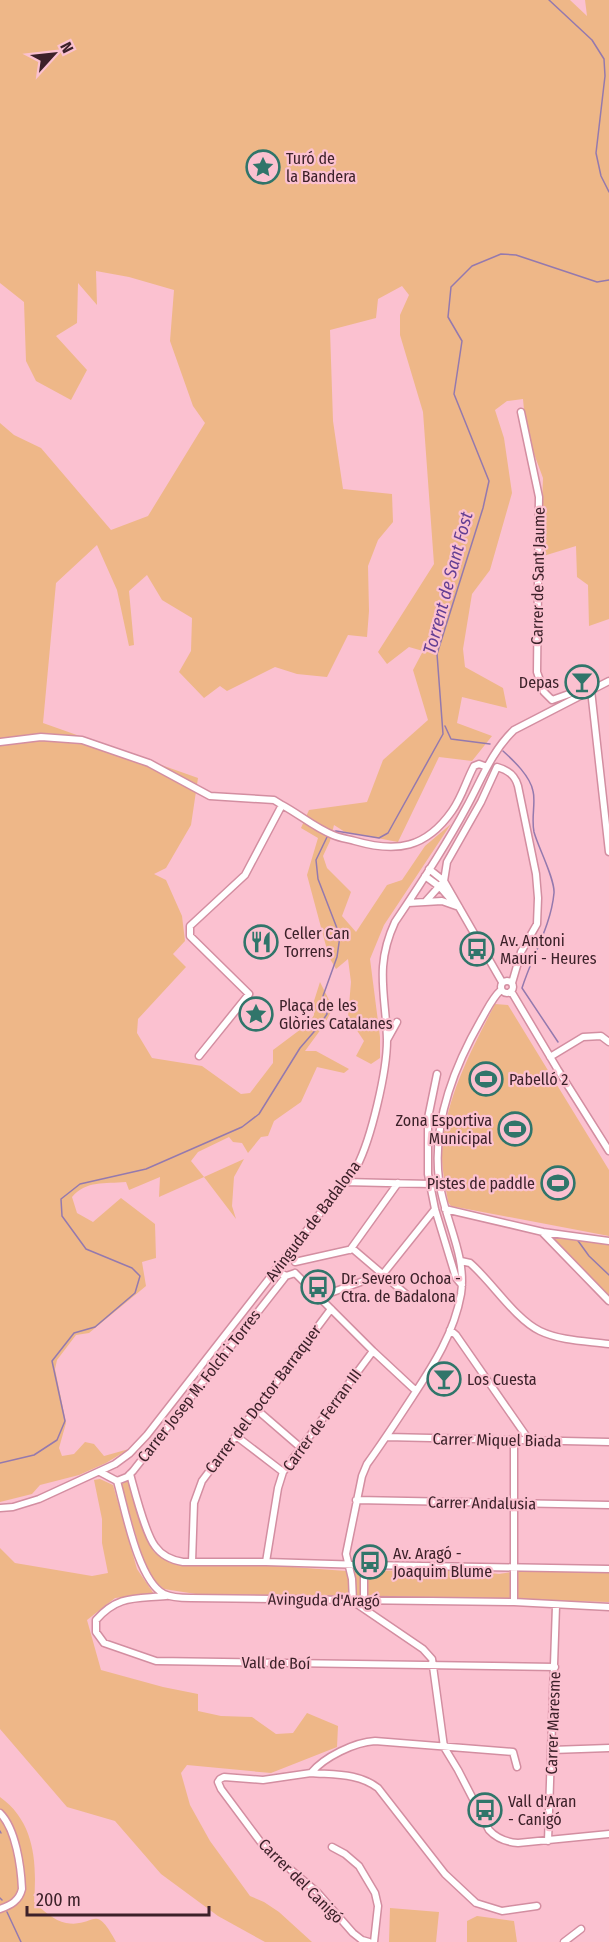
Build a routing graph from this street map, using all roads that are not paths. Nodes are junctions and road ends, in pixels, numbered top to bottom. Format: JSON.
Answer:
{"nodes":[{"id":1,"x":521,"y":412,"type":"dead end"},
{"id":2,"x":609,"y":681,"type":"edge"},
{"id":3,"x":588,"y":692,"type":"junction"},
{"id":4,"x":0,"y":742,"type":"edge"},
{"id":5,"x":487,"y":766,"type":"junction"},
{"id":6,"x":282,"y":805,"type":"junction"},
{"id":7,"x":445,"y":844,"type":"junction"},
{"id":8,"x":609,"y":852,"type":"edge"},
{"id":9,"x":447,"y":862,"type":"junction"},
{"id":10,"x":429,"y":869,"type":"junction"},
{"id":11,"x":425,"y":876,"type":"junction"},
{"id":12,"x":442,"y":884,"type":"junction"},
{"id":13,"x":426,"y":901,"type":"junction"},
{"id":14,"x":408,"y":903,"type":"junction"},
{"id":15,"x":459,"y":908,"type":"junction"},
{"id":16,"x":502,"y":982,"type":"junction"},
{"id":17,"x":512,"y":983,"type":"junction"},
{"id":18,"x":501,"y":990,"type":"junction"},
{"id":19,"x":511,"y":991,"type":"junction"},
{"id":20,"x":397,"y":1022,"type":"dead end"},
{"id":21,"x":387,"y":1040,"type":"junction"},
{"id":22,"x":609,"y":1042,"type":"edge"},
{"id":23,"x":199,"y":1056,"type":"dead end"},
{"id":24,"x":550,"y":1057,"type":"junction"},
{"id":25,"x":437,"y":1074,"type":"dead end"},
{"id":26,"x":609,"y":1151,"type":"edge"},
{"id":27,"x":344,"y":1182,"type":"junction"},
{"id":28,"x":398,"y":1183,"type":"junction"},
{"id":29,"x":430,"y":1184,"type":"junction"},
{"id":30,"x":435,"y":1209,"type":"junction"},
{"id":31,"x":445,"y":1209,"type":"junction"},
{"id":32,"x":543,"y":1232,"type":"junction"},
{"id":33,"x":609,"y":1241,"type":"edge"},
{"id":34,"x":350,"y":1250,"type":"junction"},
{"id":35,"x":288,"y":1253,"type":"junction"},
{"id":36,"x":461,"y":1260,"type":"junction"},
{"id":37,"x":295,"y":1262,"type":"junction"},
{"id":38,"x":275,"y":1270,"type":"junction"},
{"id":39,"x":295,"y":1273,"type":"junction"},
{"id":40,"x":383,"y":1274,"type":"junction"},
{"id":41,"x":286,"y":1276,"type":"junction"},
{"id":42,"x":462,"y":1285,"type":"junction"},
{"id":43,"x":407,"y":1295,"type":"dead end"},
{"id":44,"x":319,"y":1297,"type":"junction"},
{"id":45,"x":609,"y":1301,"type":"edge"},
{"id":46,"x":331,"y":1309,"type":"junction"},
{"id":47,"x":450,"y":1330,"type":"junction"},
{"id":48,"x":609,"y":1344,"type":"edge"},
{"id":49,"x":373,"y":1351,"type":"junction"},
{"id":50,"x":416,"y":1391,"type":"junction"},
{"id":51,"x":256,"y":1409,"type":"junction"},
{"id":52,"x":236,"y":1436,"type":"junction"},
{"id":53,"x":386,"y":1437,"type":"junction"},
{"id":54,"x":514,"y":1440,"type":"junction"},
{"id":55,"x":528,"y":1440,"type":"junction"},
{"id":56,"x":609,"y":1442,"type":"edge"},
{"id":57,"x":300,"y":1447,"type":"junction"},
{"id":58,"x":130,"y":1453,"type":"junction"},
{"id":59,"x":135,"y":1468,"type":"junction"},
{"id":60,"x":100,"y":1472,"type":"junction"},
{"id":61,"x":283,"y":1472,"type":"junction"},
{"id":62,"x":130,"y":1474,"type":"junction"},
{"id":63,"x":117,"y":1481,"type":"junction"},
{"id":64,"x":356,"y":1500,"type":"junction"},
{"id":65,"x":515,"y":1503,"type":"junction"},
{"id":66,"x":609,"y":1505,"type":"edge"},
{"id":67,"x":0,"y":1508,"type":"edge"},
{"id":68,"x":192,"y":1562,"type":"junction"},
{"id":69,"x":266,"y":1562,"type":"junction"},
{"id":70,"x":348,"y":1565,"type":"junction"},
{"id":71,"x":364,"y":1565,"type":"junction"},
{"id":72,"x":515,"y":1567,"type":"junction"},
{"id":73,"x":609,"y":1569,"type":"edge"},
{"id":74,"x":167,"y":1596,"type":"junction"},
{"id":75,"x":364,"y":1601,"type":"junction"},
{"id":76,"x":353,"y":1602,"type":"junction"},
{"id":77,"x":514,"y":1602,"type":"junction"},
{"id":78,"x":556,"y":1606,"type":"junction"},
{"id":79,"x":609,"y":1607,"type":"edge"},
{"id":80,"x":374,"y":1616,"type":"junction"},
{"id":81,"x":433,"y":1666,"type":"junction"},
{"id":82,"x":555,"y":1667,"type":"junction"},
{"id":83,"x":444,"y":1747,"type":"junction"},
{"id":84,"x":609,"y":1748,"type":"edge"},
{"id":85,"x":552,"y":1750,"type":"junction"},
{"id":86,"x":517,"y":1767,"type":"dead end"},
{"id":87,"x":311,"y":1773,"type":"junction"},
{"id":88,"x":0,"y":1813,"type":"edge"},
{"id":89,"x":609,"y":1834,"type":"edge"},
{"id":90,"x":548,"y":1841,"type":"junction"},
{"id":91,"x":332,"y":1847,"type":"dead end"},
{"id":92,"x":537,"y":1906,"type":"dead end"},
{"id":93,"x":0,"y":1909,"type":"edge"},
{"id":94,"x":581,"y":1929,"type":"dead end"},
{"id":95,"x":369,"y":1942,"type":"edge"},
{"id":96,"x":374,"y":1942,"type":"edge"},
{"id":97,"x":564,"y":1942,"type":"edge"}],
"edges":[{"from":1,"to":3,"type":"street","name":"Carrer de Sant Jaume"},
{"from":2,"to":3,"type":"street","name":"Avinguda de Badalona"},
{"from":3,"to":5,"type":"street","name":"Avinguda de Badalona"},
{"from":3,"to":8,"type":"street"},
{"from":4,"to":6,"type":"street"},
{"from":5,"to":6,"type":"street"},
{"from":5,"to":7,"type":"street","name":"Avinguda de Badalona"},
{"from":6,"to":23,"type":"street"},
{"from":7,"to":9,"type":"street"},
{"from":7,"to":10,"type":"street","name":"Avinguda de Badalona"},
{"from":9,"to":12,"type":"street"},
{"from":9,"to":17,"type":"street"},
{"from":10,"to":11,"type":"street","name":"Avinguda de Badalona"},
{"from":10,"to":12,"type":"street"},
{"from":11,"to":12,"type":"street"},
{"from":11,"to":14,"type":"street","name":"Avinguda de Badalona"},
{"from":12,"to":13,"type":"street"},
{"from":12,"to":15,"type":"street"},
{"from":13,"to":14,"type":"street"},
{"from":13,"to":15,"type":"street"},
{"from":14,"to":21,"type":"street","name":"Avinguda de Badalona"},
{"from":15,"to":16,"type":"street"},
{"from":16,"to":17,"type":"street"},
{"from":16,"to":18,"type":"street"},
{"from":17,"to":19,"type":"street"},
{"from":18,"to":19,"type":"street"},
{"from":18,"to":31,"type":"street"},
{"from":19,"to":24,"type":"street"},
{"from":20,"to":21,"type":"street"},
{"from":21,"to":27,"type":"street","name":"Avinguda de Badalona"},
{"from":22,"to":24,"type":"street"},
{"from":24,"to":26,"type":"street"},
{"from":25,"to":29,"type":"street"},
{"from":27,"to":28,"type":"street"},
{"from":27,"to":35,"type":"street","name":"Avinguda de Badalona"},
{"from":28,"to":29,"type":"street"},
{"from":28,"to":34,"type":"street"},
{"from":29,"to":30,"type":"street"},
{"from":30,"to":40,"type":"street"},
{"from":30,"to":42,"type":"street"},
{"from":31,"to":32,"type":"street"},
{"from":31,"to":36,"type":"street"},
{"from":32,"to":33,"type":"street"},
{"from":32,"to":45,"type":"street"},
{"from":34,"to":37,"type":"street"},
{"from":34,"to":40,"type":"street"},
{"from":35,"to":37,"type":"street"},
{"from":35,"to":38,"type":"street","name":"Avinguda de Badalona"},
{"from":36,"to":42,"type":"street"},
{"from":36,"to":48,"type":"street"},
{"from":37,"to":39,"type":"street"},
{"from":38,"to":41,"type":"street"},
{"from":38,"to":58,"type":"street","name":"Avinguda de Badalona"},
{"from":39,"to":41,"type":"street"},
{"from":39,"to":44,"type":"street"},
{"from":40,"to":43,"type":"street"},
{"from":40,"to":44,"type":"street"},
{"from":41,"to":59,"type":"street","name":"Carrer Josep M. Folch i Torres"},
{"from":42,"to":47,"type":"street"},
{"from":44,"to":46,"type":"street"},
{"from":46,"to":49,"type":"street"},
{"from":46,"to":51,"type":"street","name":"Carrer del Doctor Barraquer"},
{"from":47,"to":50,"type":"street"},
{"from":47,"to":55,"type":"street"},
{"from":49,"to":50,"type":"street"},
{"from":49,"to":57,"type":"street","name":"Carrer de Ferran III"},
{"from":50,"to":53,"type":"street"},
{"from":51,"to":52,"type":"street","name":"Carrer del Doctor Barraquer"},
{"from":51,"to":57,"type":"street"},
{"from":52,"to":61,"type":"street"},
{"from":52,"to":68,"type":"street","name":"Carrer del Doctor Barraquer"},
{"from":53,"to":54,"type":"street","name":"Carrer Miquel Biada"},
{"from":53,"to":64,"type":"street"},
{"from":54,"to":55,"type":"street","name":"Carrer Miquel Biada"},
{"from":54,"to":65,"type":"street"},
{"from":55,"to":56,"type":"street","name":"Carrer Miquel Biada"},
{"from":57,"to":61,"type":"street","name":"Carrer de Ferran III"},
{"from":58,"to":59,"type":"street"},
{"from":58,"to":60,"type":"street","name":"Avinguda de Badalona"},
{"from":59,"to":62,"type":"street"},
{"from":60,"to":63,"type":"street"},
{"from":60,"to":67,"type":"street","name":"Avinguda de Badalona"},
{"from":61,"to":69,"type":"street","name":"Carrer de Ferran III"},
{"from":62,"to":63,"type":"street"},
{"from":62,"to":68,"type":"street"},
{"from":63,"to":74,"type":"street"},
{"from":64,"to":65,"type":"street","name":"Carrer Andalusia"},
{"from":64,"to":70,"type":"street"},
{"from":65,"to":66,"type":"street","name":"Carrer Andalusia"},
{"from":65,"to":72,"type":"street"},
{"from":68,"to":69,"type":"street"},
{"from":69,"to":70,"type":"street"},
{"from":70,"to":71,"type":"street"},
{"from":70,"to":76,"type":"street"},
{"from":71,"to":72,"type":"street"},
{"from":71,"to":75,"type":"street"},
{"from":72,"to":73,"type":"street"},
{"from":72,"to":77,"type":"street"},
{"from":74,"to":76,"type":"street","name":"Avinguda d'Aragó"},
{"from":74,"to":81,"type":"street","name":"Vall de Boí"},
{"from":75,"to":76,"type":"street","name":"Avinguda d'Aragó"},
{"from":75,"to":77,"type":"street","name":"Avinguda d'Aragó"},
{"from":75,"to":80,"type":"street"},
{"from":76,"to":80,"type":"street"},
{"from":77,"to":78,"type":"street","name":"Avinguda d'Aragó"},
{"from":78,"to":79,"type":"street","name":"Avinguda d'Aragó"},
{"from":78,"to":82,"type":"street","name":"Carrer Maresme"},
{"from":80,"to":81,"type":"street"},
{"from":81,"to":82,"type":"street","name":"Vall de Boí"},
{"from":81,"to":83,"type":"street"},
{"from":82,"to":85,"type":"street","name":"Carrer Maresme"},
{"from":83,"to":86,"type":"street","name":"Carrer del Canigó"},
{"from":83,"to":87,"type":"street","name":"Carrer del Canigó"},
{"from":83,"to":90,"type":"street"},
{"from":84,"to":85,"type":"street"},
{"from":85,"to":90,"type":"street","name":"Carrer Maresme"},
{"from":87,"to":92,"type":"street"},
{"from":87,"to":95,"type":"street","name":"Carrer del Canigó"},
{"from":88,"to":93,"type":"street"},
{"from":89,"to":90,"type":"street"},
{"from":91,"to":96,"type":"street"},
{"from":94,"to":97,"type":"street"}]}
